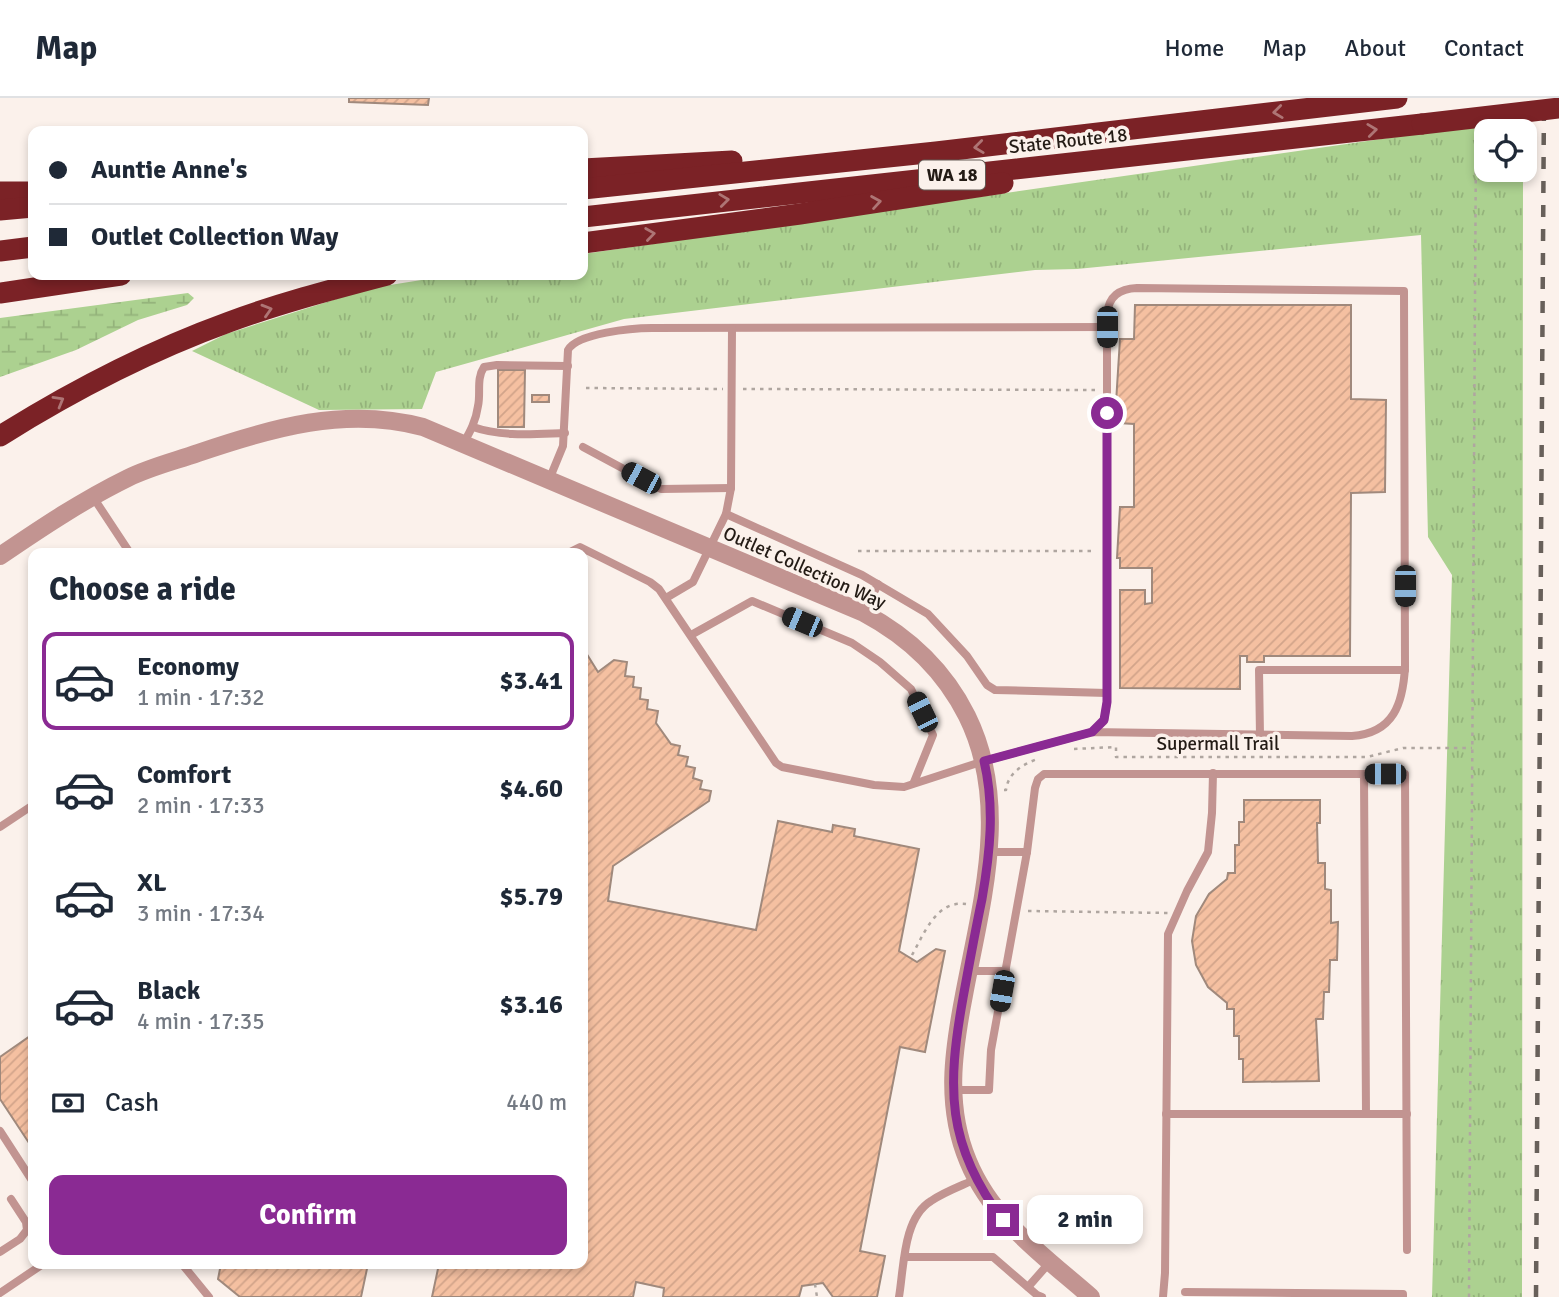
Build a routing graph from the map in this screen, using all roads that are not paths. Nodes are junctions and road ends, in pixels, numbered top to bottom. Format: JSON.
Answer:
{"nodes":[{"id":1,"x":1397,"y":98,"type":"edge"},
{"id":2,"x":1559,"y":108,"type":"edge"},
{"id":3,"x":1322,"y":136,"type":"junction"},
{"id":4,"x":936,"y":152,"type":"junction"},
{"id":5,"x":588,"y":169,"type":"edge"},
{"id":6,"x":588,"y":188,"type":"edge"},
{"id":7,"x":0,"y":192,"type":"edge"},
{"id":8,"x":28,"y":192,"type":"edge"},
{"id":9,"x":28,"y":207,"type":"edge"},
{"id":10,"x":0,"y":210,"type":"edge"},
{"id":11,"x":588,"y":216,"type":"edge"},
{"id":12,"x":588,"y":242,"type":"edge"},
{"id":13,"x":28,"y":248,"type":"edge"},
{"id":14,"x":0,"y":251,"type":"edge"},
{"id":15,"x":28,"y":276,"type":"edge"},
{"id":16,"x":0,"y":279,"type":"edge"},
{"id":17,"x":87,"y":280,"type":"edge"},
{"id":18,"x":370,"y":280,"type":"edge"},
{"id":19,"x":0,"y":293,"type":"edge"},
{"id":20,"x":1107,"y":327,"type":"junction"},
{"id":21,"x":732,"y":328,"type":"junction"},
{"id":22,"x":568,"y":366,"type":"junction"},
{"id":23,"x":473,"y":427,"type":"junction"},
{"id":24,"x":565,"y":433,"type":"junction"},
{"id":25,"x":0,"y":436,"type":"edge"},
{"id":26,"x":463,"y":444,"type":"junction"},
{"id":27,"x":583,"y":447,"type":"dead end"},
{"id":28,"x":549,"y":480,"type":"junction"},
{"id":29,"x":731,"y":488,"type":"junction"},
{"id":30,"x":93,"y":497,"type":"junction"},
{"id":31,"x":726,"y":514,"type":"junction"},
{"id":32,"x":127,"y":548,"type":"edge"},
{"id":33,"x":711,"y":549,"type":"junction"},
{"id":34,"x":588,"y":551,"type":"edge"},
{"id":35,"x":0,"y":556,"type":"edge"},
{"id":36,"x":878,"y":584,"type":"junction"},
{"id":37,"x":666,"y":598,"type":"junction"},
{"id":38,"x":864,"y":613,"type":"junction"},
{"id":39,"x":691,"y":635,"type":"junction"},
{"id":40,"x":1405,"y":670,"type":"junction"},
{"id":41,"x":1107,"y":693,"type":"junction"},
{"id":42,"x":1092,"y":732,"type":"junction"},
{"id":43,"x":1260,"y":736,"type":"junction"},
{"id":44,"x":984,"y":761,"type":"junction"},
{"id":45,"x":1213,"y":773,"type":"junction"},
{"id":46,"x":1364,"y":774,"type":"junction"},
{"id":47,"x":914,"y":782,"type":"junction"},
{"id":48,"x":28,"y":808,"type":"edge"},
{"id":49,"x":0,"y":827,"type":"edge"},
{"id":50,"x":989,"y":852,"type":"junction"},
{"id":51,"x":1027,"y":852,"type":"junction"},
{"id":52,"x":968,"y":971,"type":"junction"},
{"id":53,"x":1006,"y":971,"type":"junction"},
{"id":54,"x":952,"y":1090,"type":"junction"},
{"id":55,"x":1166,"y":1114,"type":"junction"},
{"id":56,"x":1366,"y":1114,"type":"junction"},
{"id":57,"x":1406,"y":1114,"type":"junction"},
{"id":58,"x":0,"y":1131,"type":"edge"},
{"id":59,"x":28,"y":1174,"type":"edge"},
{"id":60,"x":976,"y":1179,"type":"junction"},
{"id":61,"x":11,"y":1199,"type":"dead end"},
{"id":62,"x":1407,"y":1251,"type":"dead end"},
{"id":63,"x":0,"y":1252,"type":"edge"},
{"id":64,"x":905,"y":1257,"type":"junction"},
{"id":65,"x":1050,"y":1262,"type":"junction"},
{"id":66,"x":36,"y":1269,"type":"edge"},
{"id":67,"x":186,"y":1269,"type":"edge"},
{"id":68,"x":1028,"y":1287,"type":"junction"},
{"id":69,"x":1185,"y":1292,"type":"dead end"},
{"id":70,"x":0,"y":1293,"type":"edge"},
{"id":71,"x":209,"y":1297,"type":"edge"},
{"id":72,"x":899,"y":1297,"type":"edge"},
{"id":73,"x":1042,"y":1297,"type":"edge"},
{"id":74,"x":1091,"y":1297,"type":"edge"},
{"id":75,"x":1163,"y":1297,"type":"edge"},
{"id":76,"x":1403,"y":1297,"type":"edge"}],
"edges":[{"from":1,"to":4,"type":"highway","name":"State Route 18","number":"WA 18","one_way":true},
{"from":3,"to":2,"type":"highway","name":"State Route 18","number":"WA 18","one_way":true,"bridge":true},
{"from":11,"to":3,"type":"highway","name":"State Route 18","number":"WA 18","one_way":true},
{"from":12,"to":3,"type":"highway","one_way":true},
{"from":4,"to":5,"type":"highway"},
{"from":4,"to":6,"type":"highway","name":"State Route 18","number":"WA 18"},
{"from":7,"to":8,"type":"highway"},
{"from":9,"to":10,"type":"highway"},
{"from":13,"to":14,"type":"highway"},
{"from":15,"to":16,"type":"highway"},
{"from":17,"to":19,"type":"highway"},
{"from":25,"to":18,"type":"highway","one_way":true},
{"from":20,"to":21,"type":"lane"},
{"from":20,"to":40,"type":"lane"},
{"from":20,"to":41,"type":"lane"},
{"from":21,"to":22,"type":"lane"},
{"from":21,"to":29,"type":"lane"},
{"from":22,"to":23,"type":"lane"},
{"from":22,"to":24,"type":"lane"},
{"from":23,"to":24,"type":"lane"},
{"from":23,"to":26,"type":"lane"},
{"from":24,"to":28,"type":"lane"},
{"from":26,"to":28,"type":"street","name":"Outlet Collection Way"},
{"from":26,"to":30,"type":"street","name":"Outlet Collection Way"},
{"from":27,"to":29,"type":"lane"},
{"from":28,"to":33,"type":"street","name":"Outlet Collection Way"},
{"from":29,"to":31,"type":"lane"},
{"from":30,"to":32,"type":"lane"},
{"from":30,"to":35,"type":"street","name":"Outlet Collection Way"},
{"from":31,"to":33,"type":"lane"},
{"from":31,"to":36,"type":"lane"},
{"from":33,"to":37,"type":"lane"},
{"from":33,"to":38,"type":"street","name":"Outlet Collection Way"},
{"from":34,"to":37,"type":"lane"},
{"from":36,"to":38,"type":"lane"},
{"from":36,"to":41,"type":"lane"},
{"from":37,"to":39,"type":"lane"},
{"from":38,"to":44,"type":"street","name":"Outlet Collection Way"},
{"from":39,"to":47,"type":"lane"},
{"from":39,"to":47,"type":"lane"},
{"from":40,"to":43,"type":"lane"},
{"from":40,"to":43,"type":"lane"},
{"from":41,"to":42,"type":"lane"},
{"from":42,"to":43,"type":"lane"},
{"from":42,"to":44,"type":"lane"},
{"from":44,"to":47,"type":"lane"},
{"from":44,"to":50,"type":"street","name":"Outlet Collection Way"},
{"from":45,"to":46,"type":"lane"},
{"from":45,"to":51,"type":"lane"},
{"from":45,"to":55,"type":"lane"},
{"from":46,"to":56,"type":"lane"},
{"from":46,"to":57,"type":"lane"},
{"from":48,"to":49,"type":"lane"},
{"from":50,"to":51,"type":"lane"},
{"from":50,"to":52,"type":"street","name":"Outlet Collection Way"},
{"from":51,"to":53,"type":"lane"},
{"from":52,"to":53,"type":"lane"},
{"from":52,"to":54,"type":"street","name":"Outlet Collection Way"},
{"from":53,"to":54,"type":"lane"},
{"from":54,"to":60,"type":"street","name":"Outlet Collection Way"},
{"from":55,"to":56,"type":"lane"},
{"from":55,"to":75,"type":"lane"},
{"from":56,"to":57,"type":"lane"},
{"from":57,"to":62,"type":"lane"},
{"from":58,"to":59,"type":"lane"},
{"from":60,"to":64,"type":"lane"},
{"from":60,"to":65,"type":"street","name":"Outlet Collection Way"},
{"from":61,"to":63,"type":"lane"},
{"from":64,"to":68,"type":"lane"},
{"from":64,"to":72,"type":"lane"},
{"from":65,"to":68,"type":"lane"},
{"from":65,"to":74,"type":"street","name":"Outlet Collection Way"},
{"from":66,"to":70,"type":"lane"},
{"from":67,"to":71,"type":"lane"},
{"from":68,"to":73,"type":"lane"},
{"from":69,"to":76,"type":"lane"}]}
